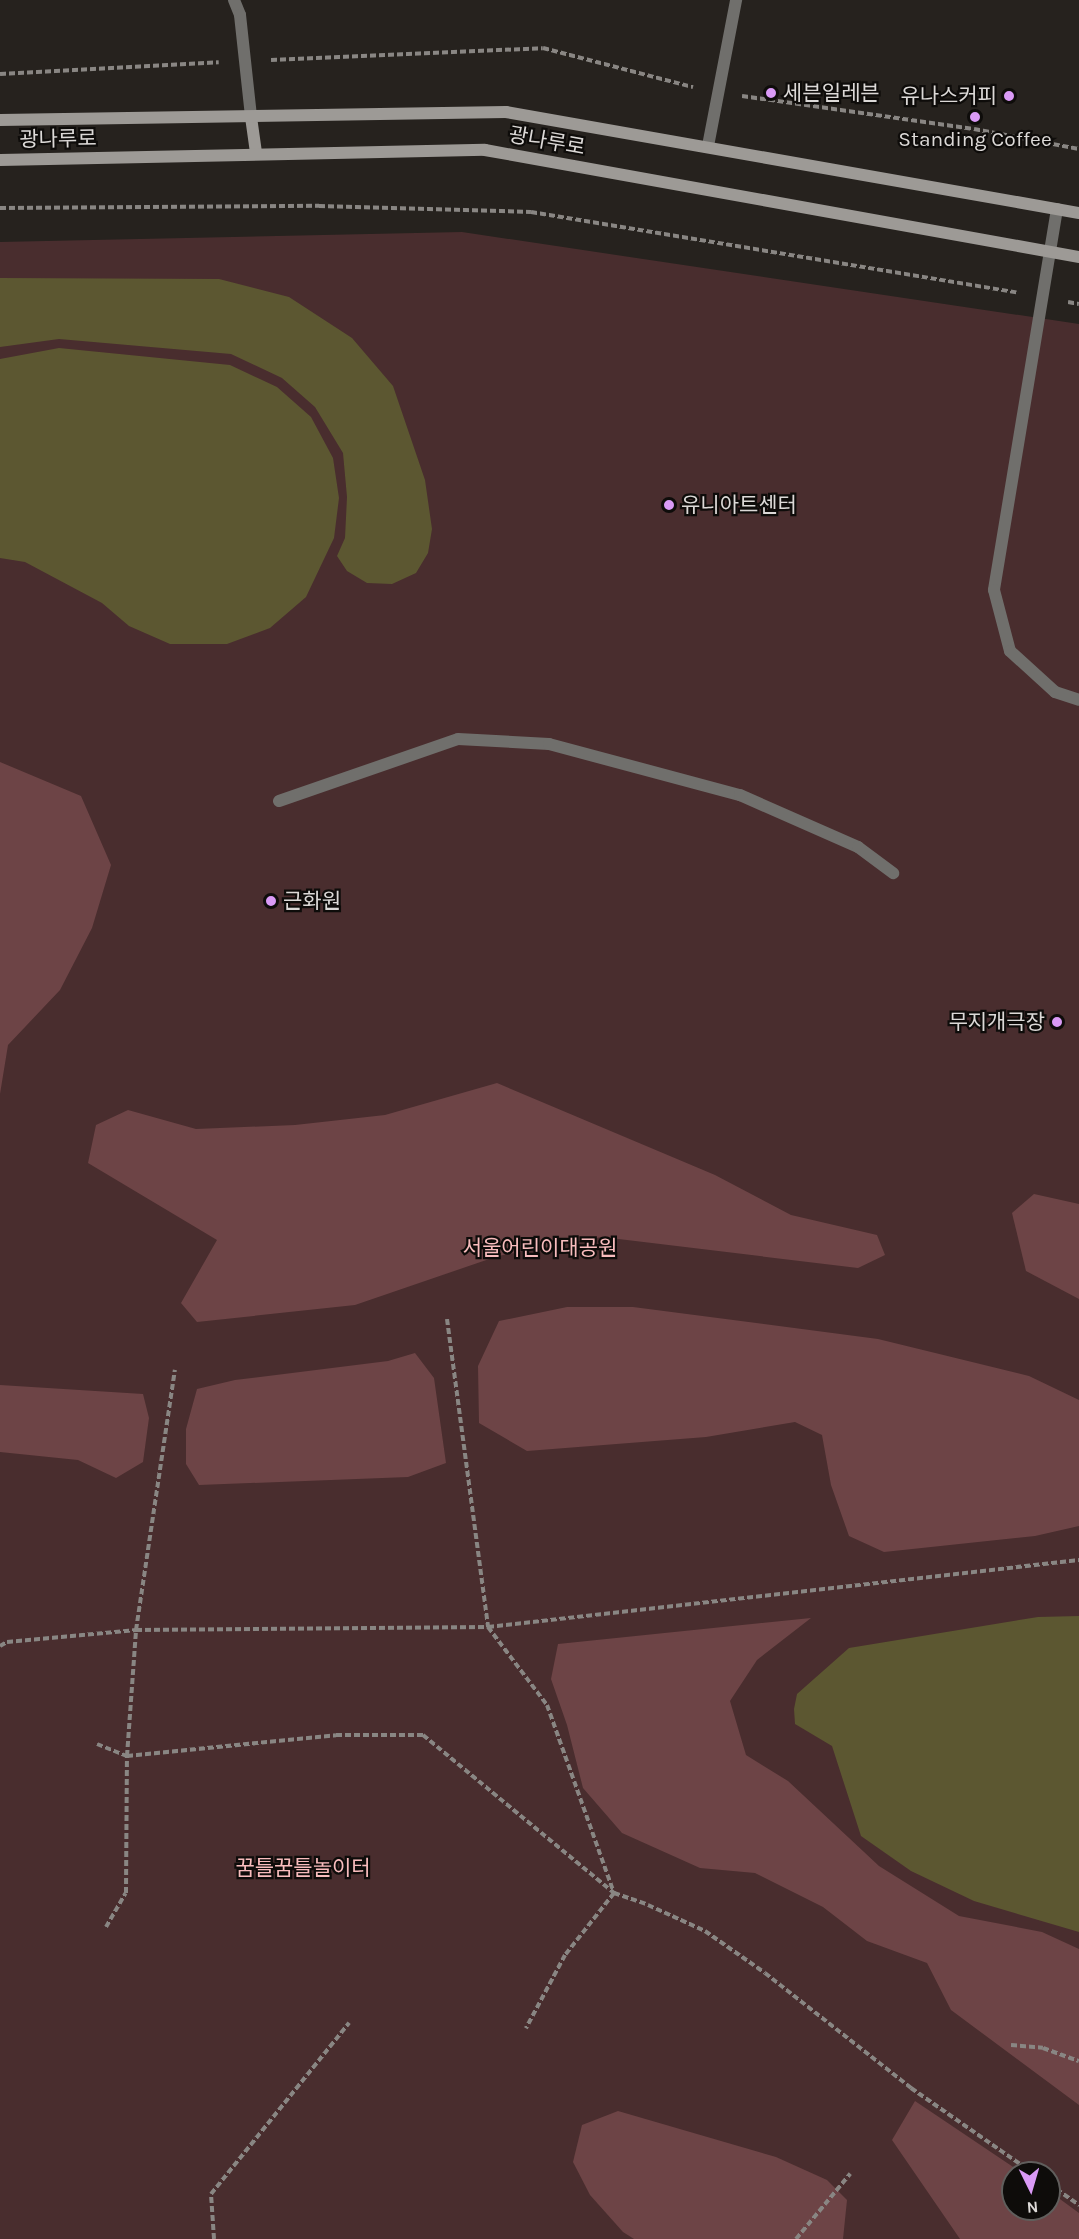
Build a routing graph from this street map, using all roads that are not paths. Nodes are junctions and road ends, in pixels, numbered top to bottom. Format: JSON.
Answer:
{"nodes":[{"id":1,"x":234,"y":0,"type":"edge"},
{"id":2,"x":735,"y":0,"type":"edge"},
{"id":3,"x":251,"y":117,"type":"junction"},
{"id":4,"x":0,"y":120,"type":"edge"},
{"id":5,"x":708,"y":146,"type":"junction"},
{"id":6,"x":256,"y":154,"type":"junction"},
{"id":7,"x":0,"y":160,"type":"edge"},
{"id":8,"x":1057,"y":209,"type":"junction"},
{"id":9,"x":1079,"y":213,"type":"edge"},
{"id":10,"x":1049,"y":251,"type":"junction"},
{"id":11,"x":1079,"y":257,"type":"edge"},
{"id":12,"x":1079,"y":700,"type":"edge"},
{"id":13,"x":279,"y":801,"type":"dead end"},
{"id":14,"x":893,"y":873,"type":"dead end"}],
"edges":[{"from":1,"to":3,"type":"street"},
{"from":2,"to":5,"type":"street"},
{"from":3,"to":4,"type":"main road","name":"광나루로"},
{"from":3,"to":5,"type":"main road","name":"광나루로"},
{"from":3,"to":6,"type":"main road"},
{"from":5,"to":8,"type":"main road","name":"광나루로"},
{"from":6,"to":7,"type":"main road","name":"광나루로"},
{"from":6,"to":10,"type":"main road","name":"광나루로"},
{"from":8,"to":9,"type":"main road","name":"광나루로"},
{"from":8,"to":10,"type":"street"},
{"from":10,"to":11,"type":"main road","name":"광나루로"},
{"from":10,"to":12,"type":"street"},
{"from":13,"to":14,"type":"street"}]}
